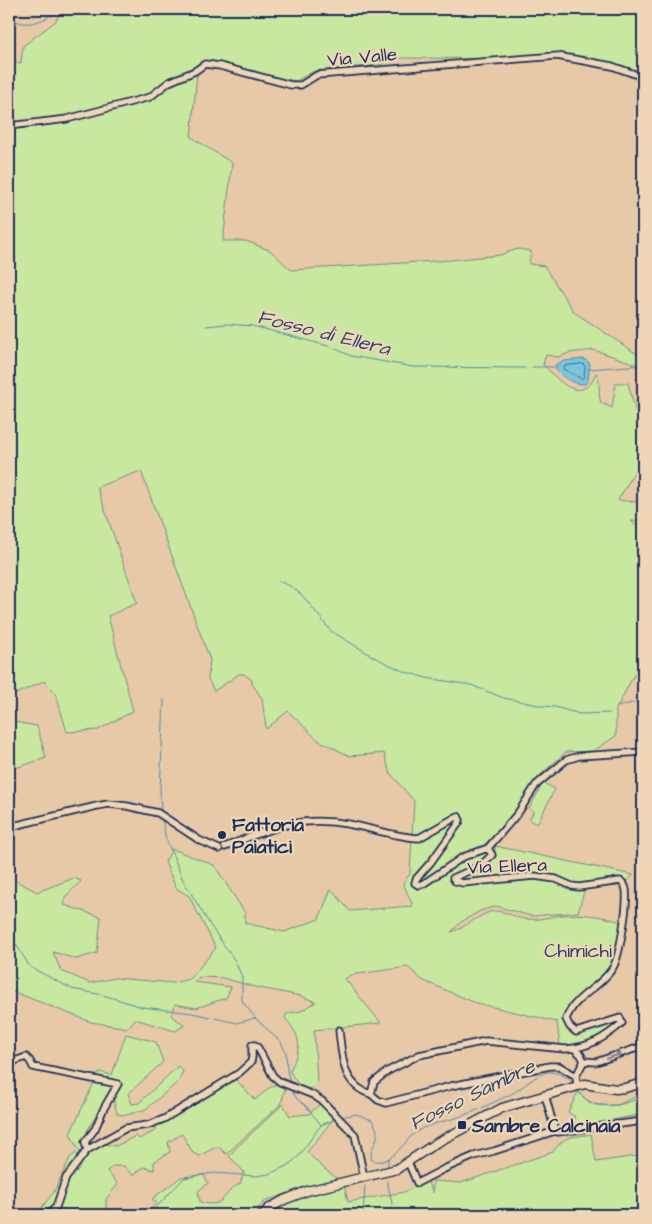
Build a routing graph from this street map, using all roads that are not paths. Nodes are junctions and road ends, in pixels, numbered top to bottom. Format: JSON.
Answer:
{"nodes":[{"id":1,"x":643,"y":77,"type":"edge"},
{"id":2,"x":9,"y":126,"type":"edge"},
{"id":3,"x":643,"y":752,"type":"edge"},
{"id":4,"x":9,"y":827,"type":"edge"},
{"id":5,"x":488,"y":848,"type":"junction"},
{"id":6,"x":339,"y":1030,"type":"dead end"},
{"id":7,"x":643,"y":1046,"type":"edge"},
{"id":8,"x":575,"y":1049,"type":"junction"},
{"id":9,"x":584,"y":1062,"type":"junction"},
{"id":10,"x":9,"y":1063,"type":"edge"},
{"id":11,"x":576,"y":1076,"type":"junction"},
{"id":12,"x":643,"y":1083,"type":"edge"},
{"id":13,"x":577,"y":1086,"type":"junction"},
{"id":14,"x":372,"y":1094,"type":"junction"},
{"id":15,"x":545,"y":1095,"type":"junction"},
{"id":16,"x":643,"y":1121,"type":"edge"},
{"id":17,"x":555,"y":1131,"type":"junction"},
{"id":18,"x":87,"y":1150,"type":"junction"},
{"id":19,"x":408,"y":1162,"type":"junction"},
{"id":20,"x":364,"y":1177,"type":"junction"},
{"id":21,"x":48,"y":1215,"type":"edge"},
{"id":22,"x":263,"y":1215,"type":"edge"}],
"edges":[{"from":1,"to":2,"type":"street","name":"Via Valle"},
{"from":3,"to":5,"type":"street","name":"Via Ellera"},
{"from":4,"to":5,"type":"street"},
{"from":5,"to":8,"type":"street","name":"Via Ellera"},
{"from":6,"to":14,"type":"street"},
{"from":9,"to":7,"type":"street","one_way":true},
{"from":8,"to":9,"type":"street"},
{"from":8,"to":14,"type":"street"},
{"from":9,"to":11,"type":"street"},
{"from":10,"to":18,"type":"street"},
{"from":11,"to":13,"type":"street"},
{"from":11,"to":14,"type":"street"},
{"from":12,"to":13,"type":"street"},
{"from":13,"to":15,"type":"street"},
{"from":15,"to":17,"type":"street"},
{"from":15,"to":19,"type":"street"},
{"from":16,"to":17,"type":"street"},
{"from":17,"to":19,"type":"street"},
{"from":18,"to":20,"type":"street"},
{"from":18,"to":21,"type":"street"},
{"from":19,"to":20,"type":"street"},
{"from":20,"to":22,"type":"street"}]}
